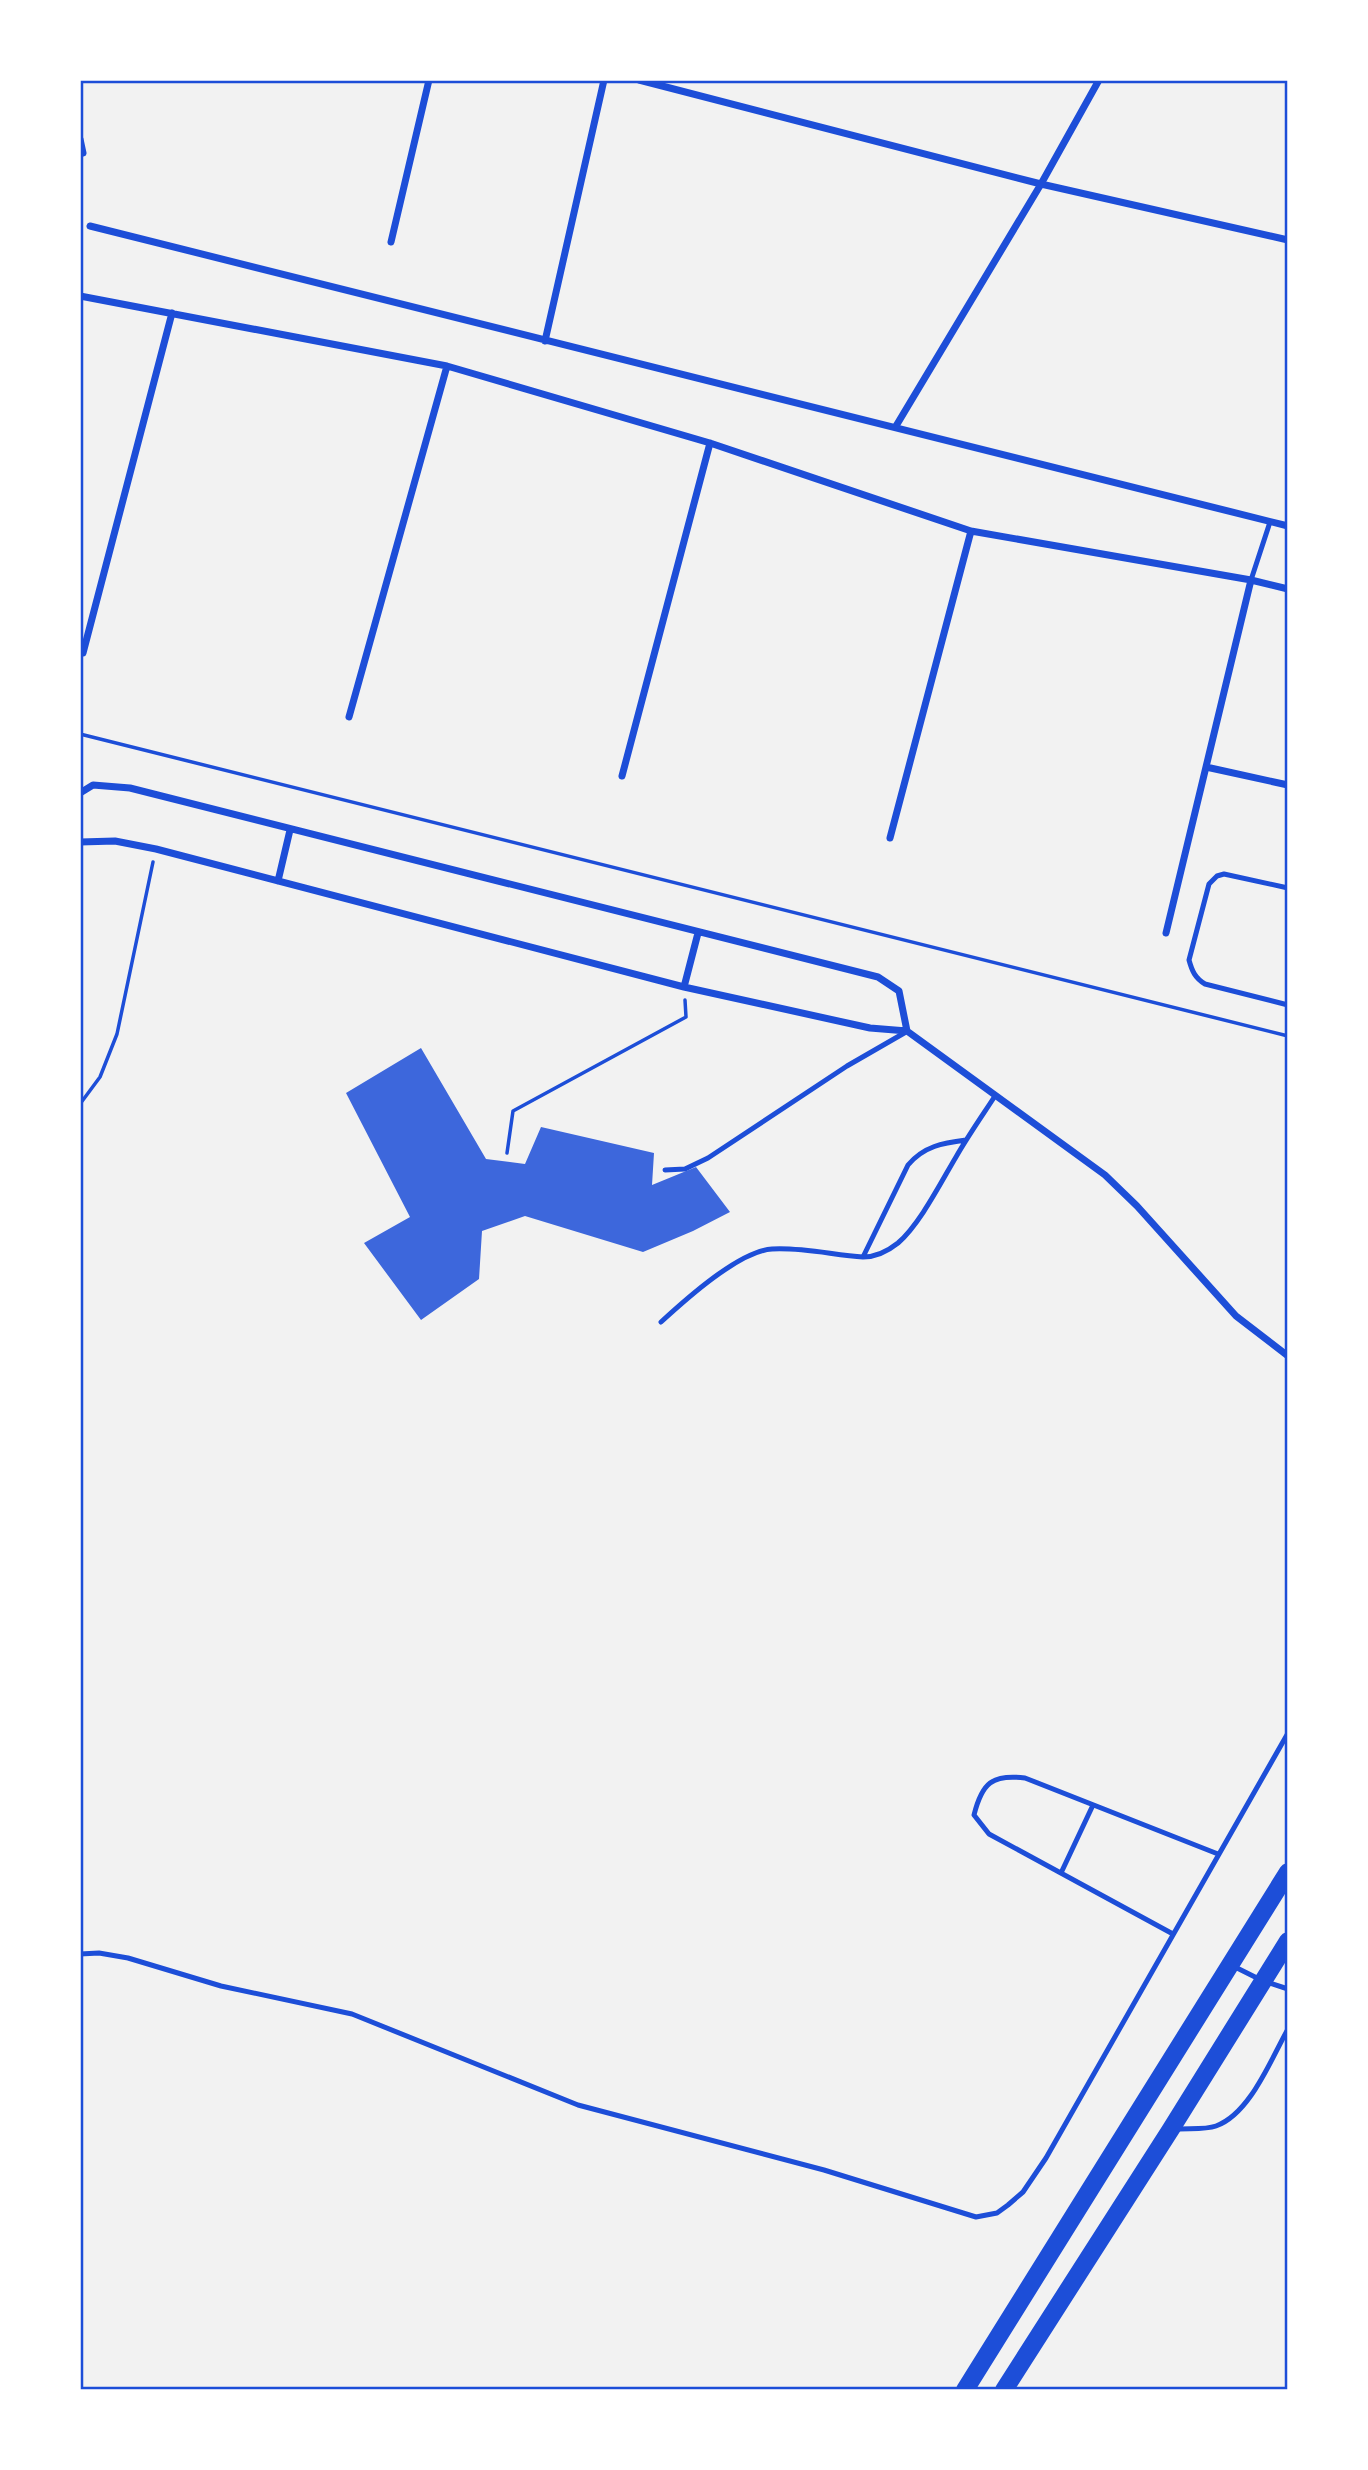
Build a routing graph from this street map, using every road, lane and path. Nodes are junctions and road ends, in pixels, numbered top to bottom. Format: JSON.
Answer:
{"nodes":[{"id":1,"x":429,"y":80,"type":"edge"},
{"id":2,"x":604,"y":80,"type":"edge"},
{"id":3,"x":639,"y":80,"type":"edge"},
{"id":4,"x":1099,"y":80,"type":"edge"},
{"id":5,"x":80,"y":139,"type":"edge"},
{"id":6,"x":83,"y":153,"type":"dead end"},
{"id":7,"x":1041,"y":184,"type":"junction"},
{"id":8,"x":90,"y":226,"type":"dead end"},
{"id":9,"x":1287,"y":240,"type":"edge"},
{"id":10,"x":391,"y":242,"type":"dead end"},
{"id":11,"x":80,"y":296,"type":"edge"},
{"id":12,"x":172,"y":313,"type":"junction"},
{"id":13,"x":545,"y":341,"type":"junction"},
{"id":14,"x":447,"y":366,"type":"junction"},
{"id":15,"x":896,"y":426,"type":"junction"},
{"id":16,"x":710,"y":443,"type":"junction"},
{"id":17,"x":1270,"y":522,"type":"junction"},
{"id":18,"x":1287,"y":526,"type":"edge"},
{"id":19,"x":971,"y":531,"type":"junction"},
{"id":20,"x":1251,"y":580,"type":"junction"},
{"id":21,"x":1287,"y":589,"type":"edge"},
{"id":22,"x":83,"y":653,"type":"dead end"},
{"id":23,"x":349,"y":718,"type":"dead end"},
{"id":24,"x":80,"y":734,"type":"edge"},
{"id":25,"x":1206,"y":767,"type":"junction"},
{"id":26,"x":622,"y":776,"type":"dead end"},
{"id":27,"x":1287,"y":785,"type":"edge"},
{"id":28,"x":81,"y":794,"type":"edge"},
{"id":29,"x":290,"y":830,"type":"junction"},
{"id":30,"x":890,"y":838,"type":"dead end"},
{"id":31,"x":80,"y":842,"type":"edge"},
{"id":32,"x":156,"y":849,"type":"junction"},
{"id":33,"x":278,"y":881,"type":"junction"},
{"id":34,"x":1287,"y":888,"type":"edge"},
{"id":35,"x":698,"y":933,"type":"junction"},
{"id":36,"x":1166,"y":933,"type":"dead end"},
{"id":37,"x":684,"y":988,"type":"junction"},
{"id":38,"x":1287,"y":1005,"type":"edge"},
{"id":39,"x":907,"y":1031,"type":"junction"},
{"id":40,"x":1287,"y":1036,"type":"edge"},
{"id":41,"x":995,"y":1096,"type":"junction"},
{"id":42,"x":80,"y":1104,"type":"edge"},
{"id":43,"x":966,"y":1140,"type":"junction"},
{"id":44,"x":507,"y":1153,"type":"dead end"},
{"id":45,"x":665,"y":1170,"type":"dead end"},
{"id":46,"x":863,"y":1257,"type":"junction"},
{"id":47,"x":661,"y":1322,"type":"dead end"},
{"id":48,"x":1287,"y":1356,"type":"edge"},
{"id":49,"x":1287,"y":1733,"type":"edge"},
{"id":50,"x":1093,"y":1805,"type":"junction"},
{"id":51,"x":1218,"y":1854,"type":"junction"},
{"id":52,"x":1287,"y":1872,"type":"edge"},
{"id":53,"x":1061,"y":1873,"type":"junction"},
{"id":54,"x":1174,"y":1934,"type":"junction"},
{"id":55,"x":1287,"y":1941,"type":"edge"},
{"id":56,"x":80,"y":1954,"type":"edge"},
{"id":57,"x":1231,"y":1965,"type":"junction"},
{"id":58,"x":1263,"y":1981,"type":"junction"},
{"id":59,"x":1287,"y":1989,"type":"edge"},
{"id":60,"x":1287,"y":2029,"type":"edge"},
{"id":61,"x":1171,"y":2129,"type":"junction"},
{"id":62,"x":965,"y":2389,"type":"edge"},
{"id":63,"x":1004,"y":2389,"type":"edge"}],
"edges":[{"from":1,"to":10,"type":"street"},
{"from":2,"to":13,"type":"street"},
{"from":3,"to":7,"type":"street"},
{"from":4,"to":7,"type":"street"},
{"from":5,"to":6,"type":"street"},
{"from":7,"to":9,"type":"street"},
{"from":7,"to":15,"type":"street"},
{"from":8,"to":13,"type":"street"},
{"from":11,"to":12,"type":"street"},
{"from":12,"to":14,"type":"street"},
{"from":12,"to":22,"type":"street"},
{"from":13,"to":15,"type":"street"},
{"from":14,"to":16,"type":"street"},
{"from":14,"to":23,"type":"street"},
{"from":15,"to":17,"type":"street"},
{"from":16,"to":19,"type":"street"},
{"from":16,"to":26,"type":"street"},
{"from":17,"to":18,"type":"street"},
{"from":17,"to":20,"type":"lane"},
{"from":19,"to":20,"type":"street"},
{"from":19,"to":30,"type":"street"},
{"from":20,"to":21,"type":"street"},
{"from":20,"to":25,"type":"street"},
{"from":24,"to":40,"type":"path"},
{"from":25,"to":27,"type":"street"},
{"from":25,"to":36,"type":"street"},
{"from":28,"to":29,"type":"street"},
{"from":29,"to":33,"type":"street"},
{"from":29,"to":35,"type":"street"},
{"from":31,"to":32,"type":"street"},
{"from":32,"to":33,"type":"street"},
{"from":32,"to":42,"type":"path"},
{"from":33,"to":37,"type":"street"},
{"from":34,"to":38,"type":"lane"},
{"from":35,"to":37,"type":"street"},
{"from":35,"to":39,"type":"street"},
{"from":37,"to":39,"type":"street"},
{"from":37,"to":44,"type":"path"},
{"from":39,"to":41,"type":"street"},
{"from":39,"to":45,"type":"lane"},
{"from":41,"to":43,"type":"lane"},
{"from":41,"to":48,"type":"street"},
{"from":43,"to":46,"type":"lane"},
{"from":43,"to":46,"type":"lane"},
{"from":46,"to":47,"type":"lane"},
{"from":49,"to":51,"type":"lane"},
{"from":50,"to":51,"type":"lane"},
{"from":50,"to":53,"type":"lane"},
{"from":50,"to":53,"type":"lane"},
{"from":51,"to":54,"type":"lane"},
{"from":52,"to":57,"type":"main road"},
{"from":53,"to":54,"type":"lane"},
{"from":54,"to":56,"type":"lane"},
{"from":55,"to":58,"type":"main road"},
{"from":57,"to":58,"type":"lane"},
{"from":57,"to":62,"type":"main road"},
{"from":58,"to":59,"type":"lane"},
{"from":58,"to":61,"type":"main road"},
{"from":60,"to":61,"type":"lane"},
{"from":61,"to":63,"type":"main road"}]}
